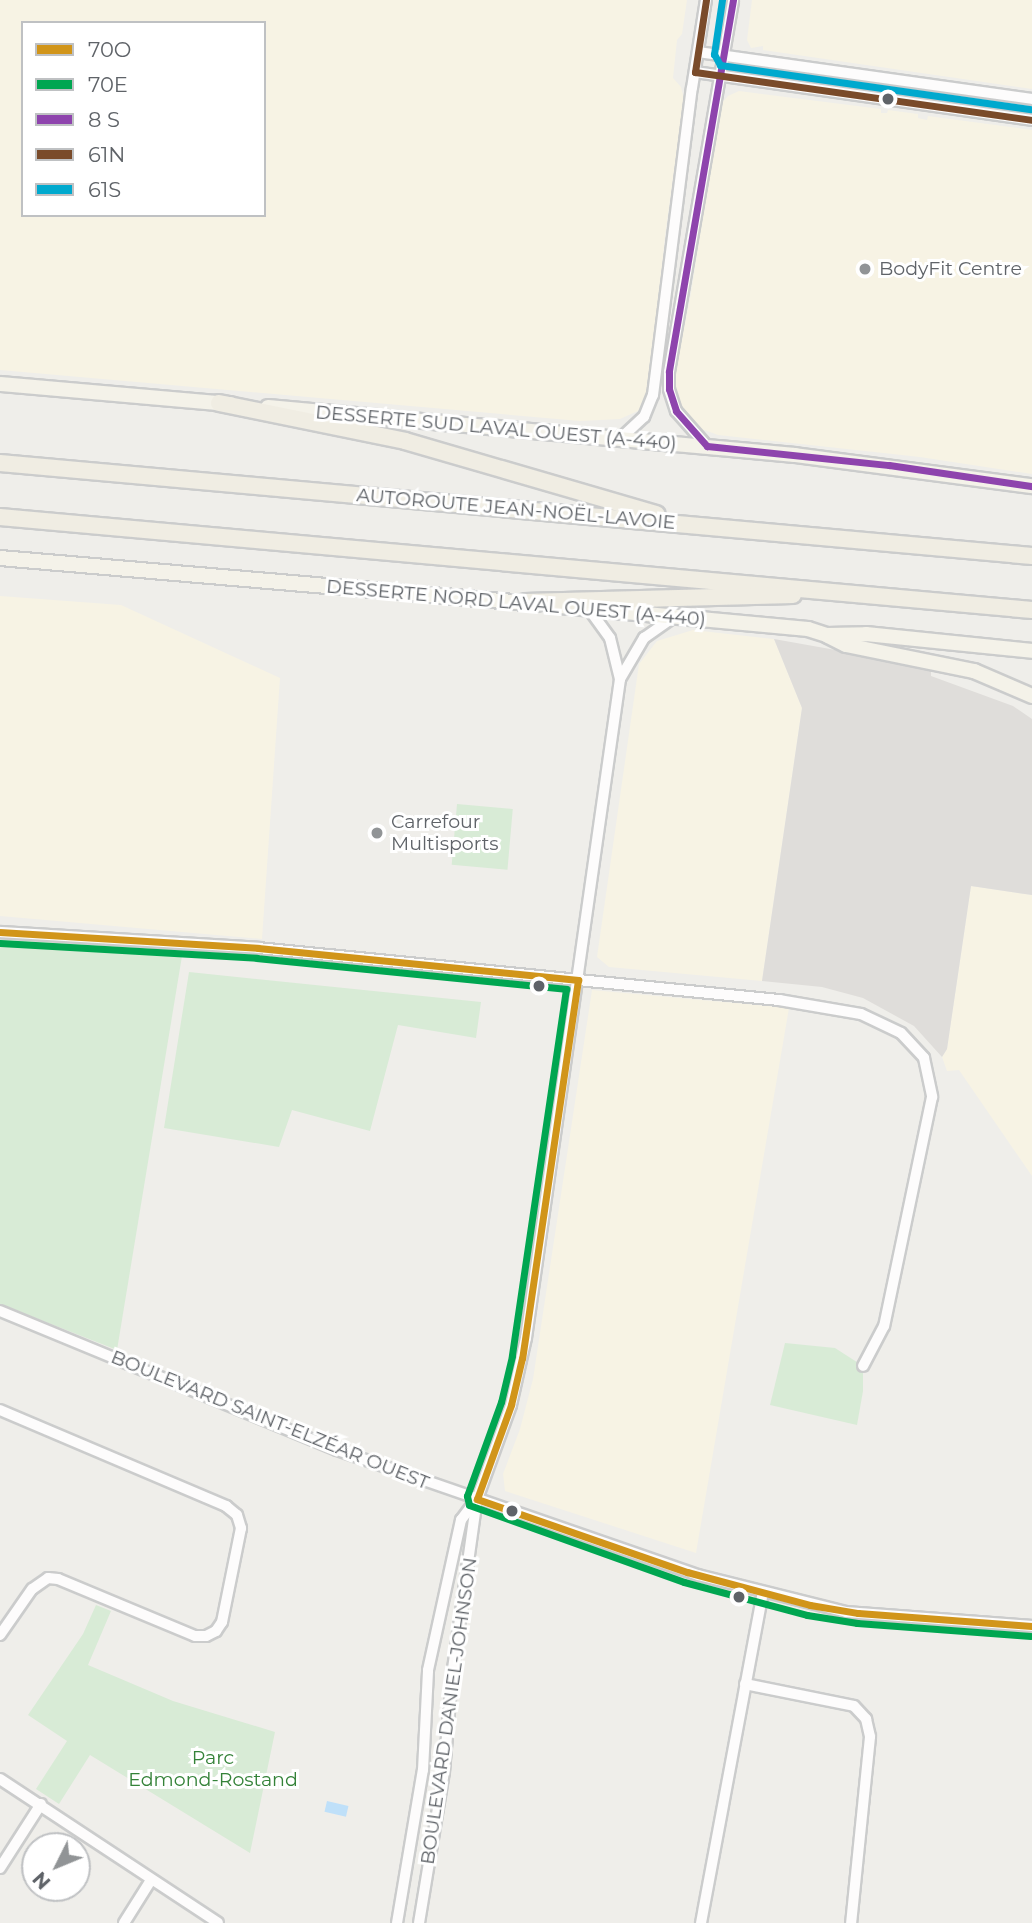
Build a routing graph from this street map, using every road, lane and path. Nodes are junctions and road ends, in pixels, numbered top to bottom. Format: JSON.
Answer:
{"nodes":[{"id":1,"x":706,"y":0,"type":"edge"},
{"id":2,"x":733,"y":0,"type":"edge"},
{"id":3,"x":698,"y":52,"type":"junction"},
{"id":4,"x":724,"y":55,"type":"junction"},
{"id":5,"x":695,"y":72,"type":"junction"},
{"id":6,"x":719,"y":76,"type":"junction"},
{"id":7,"x":1032,"y":99,"type":"edge"},
{"id":8,"x":1032,"y":120,"type":"edge"},
{"id":9,"x":0,"y":384,"type":"edge"},
{"id":10,"x":219,"y":403,"type":"junction"},
{"id":11,"x":620,"y":439,"type":"junction"},
{"id":12,"x":707,"y":446,"type":"junction"},
{"id":13,"x":0,"y":463,"type":"edge"},
{"id":14,"x":1032,"y":486,"type":"edge"},
{"id":15,"x":0,"y":517,"type":"edge"},
{"id":16,"x":694,"y":524,"type":"junction"},
{"id":17,"x":1032,"y":556,"type":"edge"},
{"id":18,"x":0,"y":558,"type":"edge"},
{"id":19,"x":858,"y":592,"type":"junction"},
{"id":20,"x":525,"y":602,"type":"junction"},
{"id":21,"x":589,"y":609,"type":"junction"},
{"id":22,"x":1032,"y":610,"type":"edge"},
{"id":23,"x":674,"y":617,"type":"junction"},
{"id":24,"x":827,"y":635,"type":"junction"},
{"id":25,"x":1032,"y":651,"type":"edge"},
{"id":26,"x":620,"y":680,"type":"junction"},
{"id":27,"x":1032,"y":696,"type":"edge"},
{"id":28,"x":0,"y":932,"type":"edge"},
{"id":29,"x":579,"y":980,"type":"junction"},
{"id":30,"x":0,"y":1311,"type":"edge"},
{"id":31,"x":863,"y":1366,"type":"dead end"},
{"id":32,"x":0,"y":1410,"type":"edge"},
{"id":33,"x":477,"y":1499,"type":"junction"},
{"id":34,"x":763,"y":1593,"type":"junction"},
{"id":35,"x":1032,"y":1626,"type":"edge"},
{"id":36,"x":0,"y":1634,"type":"edge"},
{"id":37,"x":745,"y":1684,"type":"junction"},
{"id":38,"x":0,"y":1779,"type":"edge"},
{"id":39,"x":41,"y":1804,"type":"junction"},
{"id":40,"x":0,"y":1868,"type":"edge"},
{"id":41,"x":151,"y":1880,"type":"junction"},
{"id":42,"x":124,"y":1923,"type":"edge"},
{"id":43,"x":218,"y":1923,"type":"edge"},
{"id":44,"x":397,"y":1923,"type":"edge"},
{"id":45,"x":419,"y":1923,"type":"edge"},
{"id":46,"x":701,"y":1923,"type":"edge"},
{"id":47,"x":851,"y":1923,"type":"edge"}],
"edges":[{"from":1,"to":3,"type":"street"},
{"from":2,"to":4,"type":"street"},
{"from":3,"to":4,"type":"street"},
{"from":3,"to":5,"type":"street"},
{"from":4,"to":6,"type":"street"},
{"from":4,"to":7,"type":"street"},
{"from":5,"to":6,"type":"street"},
{"from":5,"to":11,"type":"street"},
{"from":6,"to":8,"type":"street"},
{"from":6,"to":12,"type":"street"},
{"from":9,"to":10,"type":"main road","name":"DESSERTE SUD LAVAL OUEST (A-440)"},
{"from":10,"to":11,"type":"main road","name":"DESSERTE SUD LAVAL OUEST (A-440)"},
{"from":10,"to":16,"type":"highway"},
{"from":11,"to":12,"type":"main road","name":"DESSERTE SUD LAVAL OUEST (A-440)"},
{"from":12,"to":14,"type":"main road","name":"DESSERTE SUD LAVAL OUEST (A-440)"},
{"from":13,"to":16,"type":"highway","name":"AUTOROUTE JEAN-NOËL-LAVOIE"},
{"from":15,"to":19,"type":"highway"},
{"from":16,"to":17,"type":"highway","name":"AUTOROUTE JEAN-NOËL-LAVOIE"},
{"from":18,"to":20,"type":"main road","name":"DESSERTE NORD LAVAL OUEST (A-440)"},
{"from":19,"to":20,"type":"highway"},
{"from":19,"to":22,"type":"highway"},
{"from":20,"to":21,"type":"main road","name":"DESSERTE NORD LAVAL OUEST (A-440)"},
{"from":21,"to":23,"type":"main road","name":"DESSERTE NORD LAVAL OUEST (A-440)"},
{"from":21,"to":26,"type":"street","name":"BOULEVARD DANIEL-JOHNSON"},
{"from":23,"to":24,"type":"main road","name":"DESSERTE NORD LAVAL OUEST (A-440)"},
{"from":23,"to":26,"type":"street","name":"BOULEVARD DANIEL-JOHNSON"},
{"from":24,"to":25,"type":"main road","name":"DESSERTE NORD LAVAL OUEST (A-440)"},
{"from":24,"to":27,"type":"main road"},
{"from":26,"to":29,"type":"street","name":"BOULEVARD DANIEL-JOHNSON"},
{"from":28,"to":29,"type":"street"},
{"from":29,"to":31,"type":"street"},
{"from":29,"to":33,"type":"street","name":"BOULEVARD DANIEL-JOHNSON"},
{"from":30,"to":33,"type":"street","name":"BOULEVARD SAINT-ELZÉAR OUEST"},
{"from":32,"to":36,"type":"street"},
{"from":33,"to":34,"type":"street","name":"BOULEVARD SAINT-ELZÉAR OUEST"},
{"from":33,"to":44,"type":"street","name":"BOULEVARD DANIEL-JOHNSON"},
{"from":33,"to":45,"type":"street","name":"BOULEVARD DANIEL-JOHNSON"},
{"from":34,"to":35,"type":"street","name":"BOULEVARD SAINT-ELZÉAR OUEST"},
{"from":34,"to":37,"type":"street"},
{"from":37,"to":46,"type":"street"},
{"from":37,"to":47,"type":"street"},
{"from":38,"to":39,"type":"street"},
{"from":39,"to":40,"type":"street"},
{"from":39,"to":41,"type":"street"},
{"from":41,"to":42,"type":"street"},
{"from":41,"to":43,"type":"street"}]}
